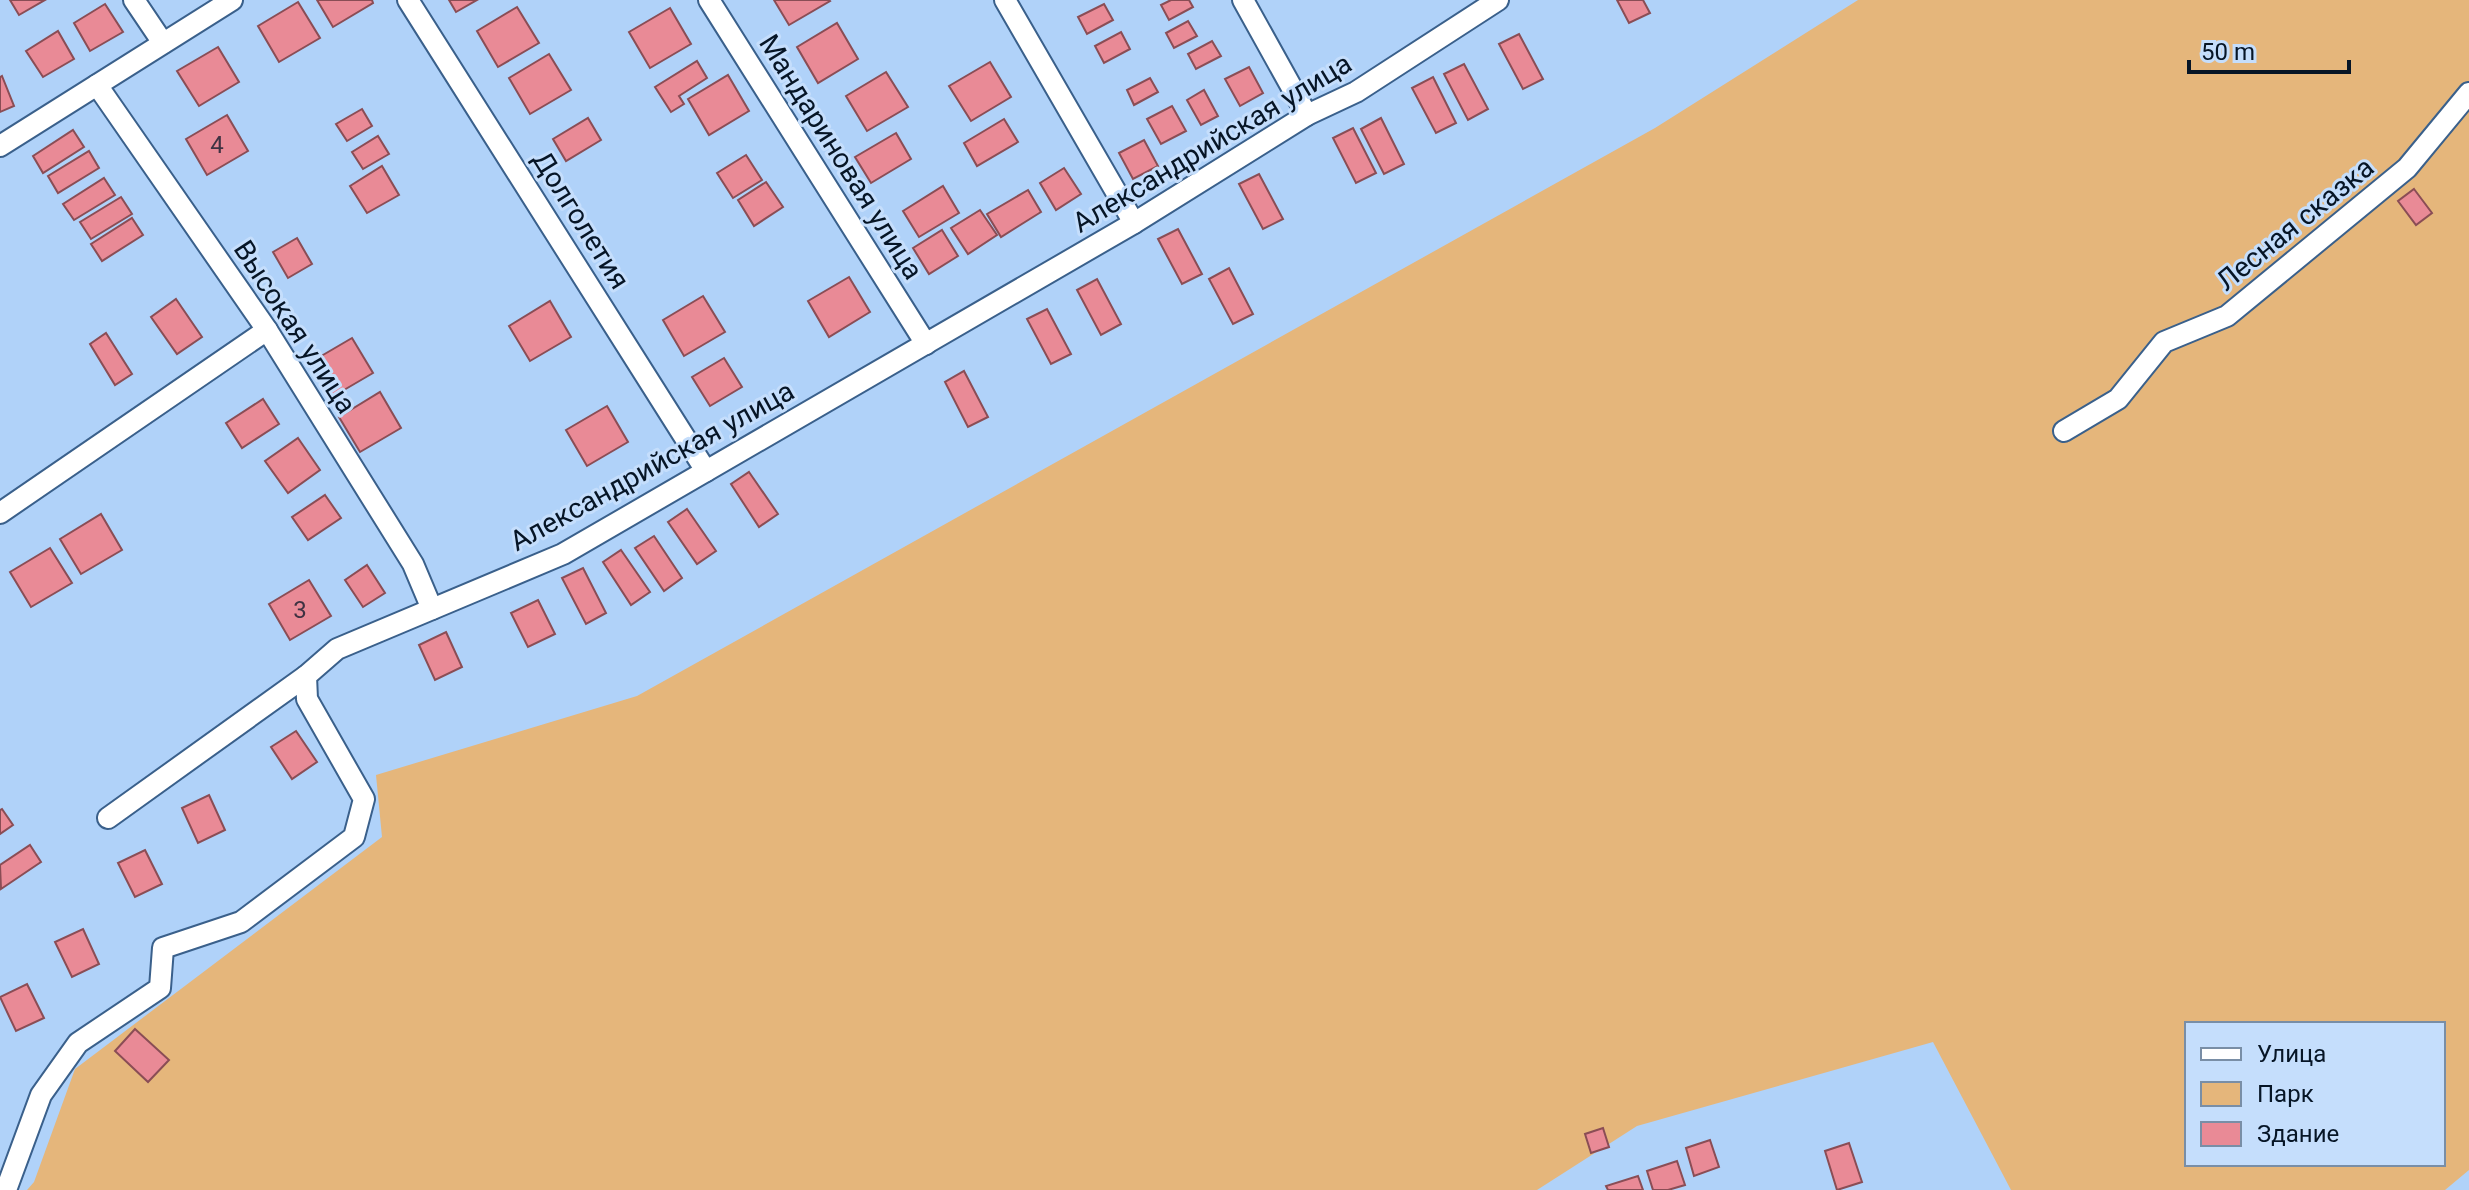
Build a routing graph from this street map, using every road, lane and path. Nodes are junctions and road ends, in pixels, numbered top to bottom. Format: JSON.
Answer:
{"nodes":[{"id":1,"x":134,"y":0,"type":"edge"},
{"id":2,"x":232,"y":0,"type":"edge"},
{"id":3,"x":408,"y":0,"type":"edge"},
{"id":4,"x":709,"y":0,"type":"edge"},
{"id":5,"x":1005,"y":0,"type":"edge"},
{"id":6,"x":1243,"y":0,"type":"edge"},
{"id":7,"x":1498,"y":0,"type":"edge"},
{"id":8,"x":163,"y":43,"type":"junction"},
{"id":9,"x":97,"y":85,"type":"junction"},
{"id":10,"x":2469,"y":93,"type":"edge"},
{"id":11,"x":1307,"y":115,"type":"junction"},
{"id":12,"x":0,"y":146,"type":"edge"},
{"id":13,"x":1134,"y":223,"type":"junction"},
{"id":14,"x":267,"y":330,"type":"junction"},
{"id":15,"x":926,"y":344,"type":"junction"},
{"id":16,"x":2064,"y":431,"type":"dead end"},
{"id":17,"x":706,"y":471,"type":"junction"},
{"id":18,"x":0,"y":513,"type":"edge"},
{"id":19,"x":432,"y":609,"type":"junction"},
{"id":20,"x":306,"y":676,"type":"junction"},
{"id":21,"x":108,"y":818,"type":"dead end"},
{"id":22,"x":6,"y":1190,"type":"edge"}],
"edges":[{"from":1,"to":8,"type":"street"},
{"from":2,"to":8,"type":"street"},
{"from":3,"to":17,"type":"street","name":"Долголетия"},
{"from":4,"to":15,"type":"street","name":"Мандариновая улица"},
{"from":5,"to":13,"type":"street"},
{"from":6,"to":11,"type":"street"},
{"from":7,"to":11,"type":"street","name":"Александрийская улица"},
{"from":8,"to":9,"type":"street"},
{"from":9,"to":12,"type":"street"},
{"from":9,"to":14,"type":"street","name":"Высокая улица"},
{"from":10,"to":16,"type":"street","name":"Лесная сказка"},
{"from":11,"to":13,"type":"street","name":"Александрийская улица"},
{"from":13,"to":15,"type":"street","name":"Александрийская улица"},
{"from":14,"to":18,"type":"street"},
{"from":14,"to":19,"type":"street","name":"Высокая улица"},
{"from":15,"to":17,"type":"street","name":"Александрийская улица"},
{"from":17,"to":19,"type":"street","name":"Александрийская улица"},
{"from":19,"to":20,"type":"street","name":"Александрийская улица"},
{"from":20,"to":21,"type":"street","name":"Александрийская улица"},
{"from":20,"to":22,"type":"street"}]}
